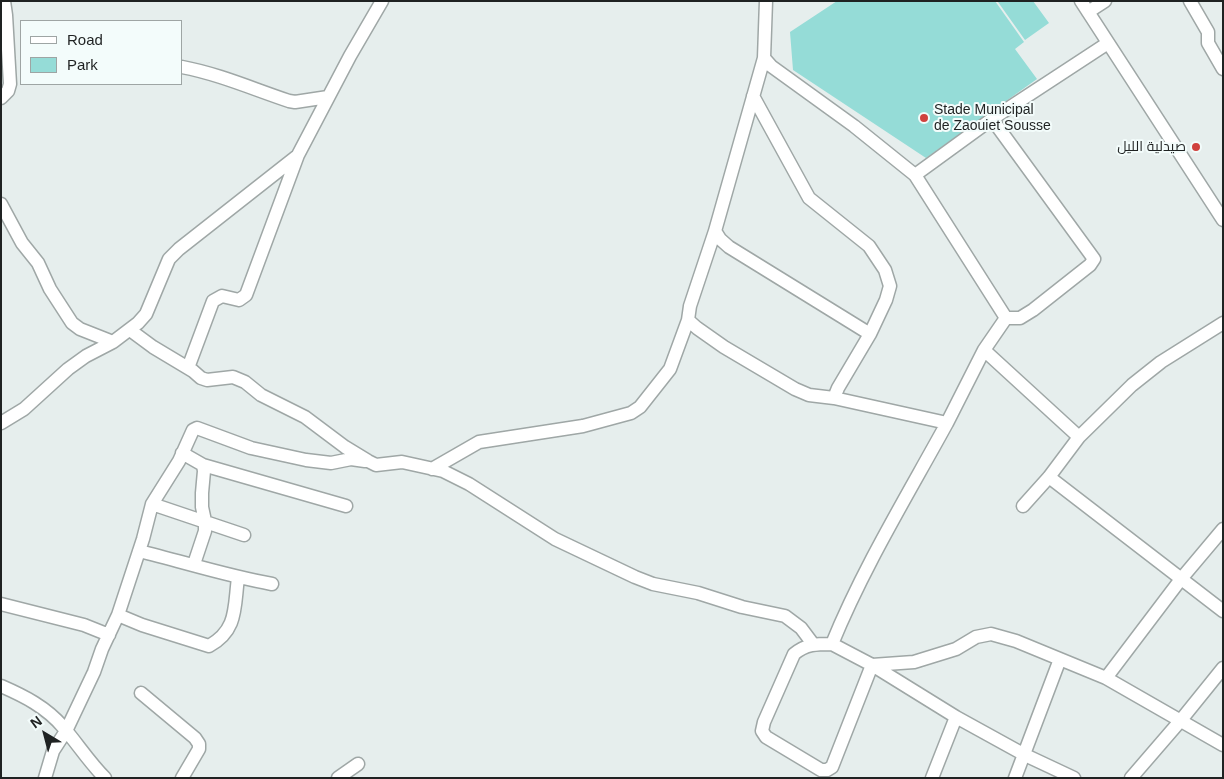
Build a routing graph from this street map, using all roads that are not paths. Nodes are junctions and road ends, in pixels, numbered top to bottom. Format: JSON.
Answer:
{"nodes":[{"id":1,"x":4,"y":1,"type":"edge"},
{"id":2,"x":382,"y":1,"type":"edge"},
{"id":3,"x":766,"y":1,"type":"edge"},
{"id":4,"x":1105,"y":1,"type":"edge"},
{"id":5,"x":1190,"y":1,"type":"edge"},
{"id":6,"x":1084,"y":6,"type":"edge"},
{"id":7,"x":1108,"y":43,"type":"junction"},
{"id":8,"x":764,"y":58,"type":"junction"},
{"id":9,"x":182,"y":67,"type":"edge"},
{"id":10,"x":1223,"y":69,"type":"edge"},
{"id":11,"x":753,"y":96,"type":"junction"},
{"id":12,"x":328,"y":97,"type":"junction"},
{"id":13,"x":1,"y":98,"type":"edge"},
{"id":14,"x":992,"y":119,"type":"junction"},
{"id":15,"x":298,"y":155,"type":"junction"},
{"id":16,"x":915,"y":174,"type":"junction"},
{"id":17,"x":1,"y":204,"type":"edge"},
{"id":18,"x":1223,"y":220,"type":"edge"},
{"id":19,"x":715,"y":231,"type":"junction"},
{"id":20,"x":1006,"y":318,"type":"junction"},
{"id":21,"x":688,"y":320,"type":"junction"},
{"id":22,"x":1223,"y":323,"type":"edge"},
{"id":23,"x":130,"y":330,"type":"junction"},
{"id":24,"x":870,"y":334,"type":"junction"},
{"id":25,"x":113,"y":342,"type":"junction"},
{"id":26,"x":984,"y":350,"type":"junction"},
{"id":27,"x":188,"y":368,"type":"junction"},
{"id":28,"x":834,"y":398,"type":"junction"},
{"id":29,"x":1,"y":423,"type":"edge"},
{"id":30,"x":947,"y":423,"type":"junction"},
{"id":31,"x":1080,"y":437,"type":"junction"},
{"id":32,"x":182,"y":453,"type":"junction"},
{"id":33,"x":368,"y":461,"type":"junction"},
{"id":34,"x":203,"y":465,"type":"junction"},
{"id":35,"x":432,"y":469,"type":"junction"},
{"id":36,"x":1049,"y":477,"type":"junction"},
{"id":37,"x":152,"y":504,"type":"junction"},
{"id":38,"x":346,"y":506,"type":"dead end"},
{"id":39,"x":1023,"y":506,"type":"dead end"},
{"id":40,"x":205,"y":521,"type":"junction"},
{"id":41,"x":1223,"y":528,"type":"edge"},
{"id":42,"x":244,"y":534,"type":"dead end"},
{"id":43,"x":139,"y":551,"type":"junction"},
{"id":44,"x":194,"y":564,"type":"junction"},
{"id":45,"x":238,"y":578,"type":"junction"},
{"id":46,"x":1181,"y":579,"type":"junction"},
{"id":47,"x":272,"y":584,"type":"dead end"},
{"id":48,"x":1,"y":604,"type":"edge"},
{"id":49,"x":1223,"y":611,"type":"edge"},
{"id":50,"x":118,"y":615,"type":"junction"},
{"id":51,"x":109,"y":635,"type":"junction"},
{"id":52,"x":813,"y":644,"type":"junction"},
{"id":53,"x":832,"y":644,"type":"junction"},
{"id":54,"x":1060,"y":659,"type":"junction"},
{"id":55,"x":872,"y":665,"type":"junction"},
{"id":56,"x":1223,"y":668,"type":"edge"},
{"id":57,"x":1106,"y":678,"type":"junction"},
{"id":58,"x":1,"y":686,"type":"edge"},
{"id":59,"x":141,"y":693,"type":"dead end"},
{"id":60,"x":956,"y":717,"type":"junction"},
{"id":61,"x":1181,"y":720,"type":"junction"},
{"id":62,"x":66,"y":731,"type":"junction"},
{"id":63,"x":1223,"y":745,"type":"edge"},
{"id":64,"x":1025,"y":755,"type":"junction"},
{"id":65,"x":358,"y":764,"type":"dead end"},
{"id":66,"x":45,"y":778,"type":"edge"},
{"id":67,"x":105,"y":778,"type":"edge"},
{"id":68,"x":182,"y":778,"type":"edge"},
{"id":69,"x":338,"y":778,"type":"edge"},
{"id":70,"x":932,"y":778,"type":"edge"},
{"id":71,"x":1015,"y":778,"type":"edge"},
{"id":72,"x":1074,"y":778,"type":"edge"},
{"id":73,"x":1131,"y":778,"type":"edge"}],
"edges":[{"from":1,"to":13,"type":"street"},
{"from":2,"to":12,"type":"street"},
{"from":3,"to":8,"type":"street"},
{"from":4,"to":6,"type":"street"},
{"from":5,"to":10,"type":"street"},
{"from":6,"to":7,"type":"street"},
{"from":7,"to":14,"type":"street"},
{"from":7,"to":18,"type":"street"},
{"from":8,"to":11,"type":"street"},
{"from":8,"to":16,"type":"street"},
{"from":9,"to":12,"type":"street"},
{"from":11,"to":19,"type":"street"},
{"from":11,"to":24,"type":"street"},
{"from":12,"to":15,"type":"street"},
{"from":14,"to":16,"type":"street"},
{"from":14,"to":20,"type":"street"},
{"from":15,"to":23,"type":"street"},
{"from":15,"to":27,"type":"street"},
{"from":16,"to":20,"type":"street"},
{"from":17,"to":25,"type":"street"},
{"from":19,"to":21,"type":"street"},
{"from":19,"to":24,"type":"street"},
{"from":20,"to":26,"type":"street"},
{"from":21,"to":28,"type":"street"},
{"from":21,"to":35,"type":"street"},
{"from":22,"to":31,"type":"street"},
{"from":23,"to":25,"type":"street"},
{"from":23,"to":27,"type":"street"},
{"from":24,"to":28,"type":"street"},
{"from":25,"to":29,"type":"street"},
{"from":26,"to":30,"type":"street"},
{"from":26,"to":31,"type":"street"},
{"from":27,"to":33,"type":"street"},
{"from":28,"to":30,"type":"street"},
{"from":30,"to":53,"type":"street"},
{"from":31,"to":36,"type":"street"},
{"from":32,"to":33,"type":"street"},
{"from":32,"to":34,"type":"street"},
{"from":32,"to":37,"type":"street"},
{"from":33,"to":35,"type":"street"},
{"from":34,"to":38,"type":"street"},
{"from":34,"to":40,"type":"street"},
{"from":35,"to":52,"type":"street"},
{"from":36,"to":39,"type":"street"},
{"from":36,"to":46,"type":"street"},
{"from":37,"to":40,"type":"street"},
{"from":37,"to":43,"type":"street"},
{"from":40,"to":42,"type":"street"},
{"from":40,"to":44,"type":"street"},
{"from":41,"to":46,"type":"street"},
{"from":43,"to":44,"type":"street"},
{"from":43,"to":50,"type":"street"},
{"from":44,"to":45,"type":"street"},
{"from":45,"to":47,"type":"street"},
{"from":45,"to":50,"type":"street"},
{"from":46,"to":49,"type":"street"},
{"from":46,"to":57,"type":"street"},
{"from":48,"to":51,"type":"street"},
{"from":50,"to":51,"type":"street"},
{"from":51,"to":62,"type":"street"},
{"from":52,"to":53,"type":"street"},
{"from":52,"to":55,"type":"street"},
{"from":53,"to":55,"type":"street"},
{"from":54,"to":55,"type":"street"},
{"from":54,"to":57,"type":"street"},
{"from":54,"to":64,"type":"street"},
{"from":55,"to":60,"type":"street"},
{"from":56,"to":61,"type":"street"},
{"from":57,"to":61,"type":"street"},
{"from":58,"to":62,"type":"street"},
{"from":59,"to":68,"type":"street"},
{"from":60,"to":64,"type":"street"},
{"from":60,"to":70,"type":"street"},
{"from":61,"to":63,"type":"street"},
{"from":61,"to":73,"type":"street"},
{"from":62,"to":66,"type":"street"},
{"from":62,"to":67,"type":"street"},
{"from":64,"to":71,"type":"street"},
{"from":64,"to":72,"type":"street"},
{"from":65,"to":69,"type":"street"}]}
